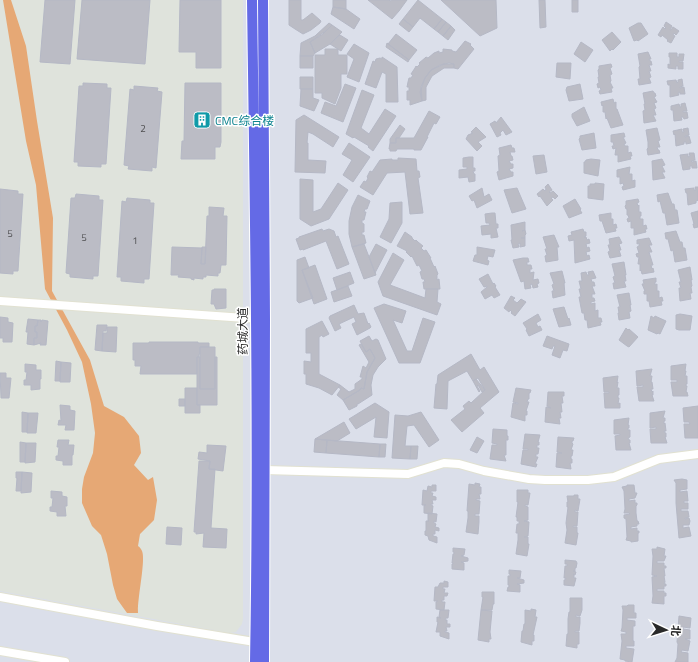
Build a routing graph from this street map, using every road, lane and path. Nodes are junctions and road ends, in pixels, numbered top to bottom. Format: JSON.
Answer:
{"nodes":[{"id":1,"x":252,"y":0,"type":"edge"},
{"id":2,"x":263,"y":0,"type":"edge"},
{"id":3,"x":0,"y":301,"type":"edge"},
{"id":4,"x":260,"y":319,"type":"junction"},
{"id":5,"x":698,"y":454,"type":"edge"},
{"id":6,"x":265,"y":470,"type":"junction"},
{"id":7,"x":0,"y":597,"type":"edge"},
{"id":8,"x":260,"y":642,"type":"junction"},
{"id":9,"x":0,"y":651,"type":"edge"},
{"id":10,"x":65,"y":662,"type":"edge"},
{"id":11,"x":255,"y":662,"type":"edge"},
{"id":12,"x":264,"y":662,"type":"edge"}],
"edges":[{"from":1,"to":4,"type":"main road","name":"药城大道"},
{"from":2,"to":4,"type":"main road","name":"药城大道"},
{"from":3,"to":4,"type":"street"},
{"from":4,"to":6,"type":"main road","name":"药城大道"},
{"from":4,"to":8,"type":"main road","name":"药城大道"},
{"from":5,"to":6,"type":"street"},
{"from":6,"to":8,"type":"main road","name":"药城大道"},
{"from":7,"to":8,"type":"street"},
{"from":8,"to":11,"type":"main road","name":"药城大道"},
{"from":8,"to":12,"type":"main road","name":"药城大道"},
{"from":9,"to":10,"type":"street"}]}
